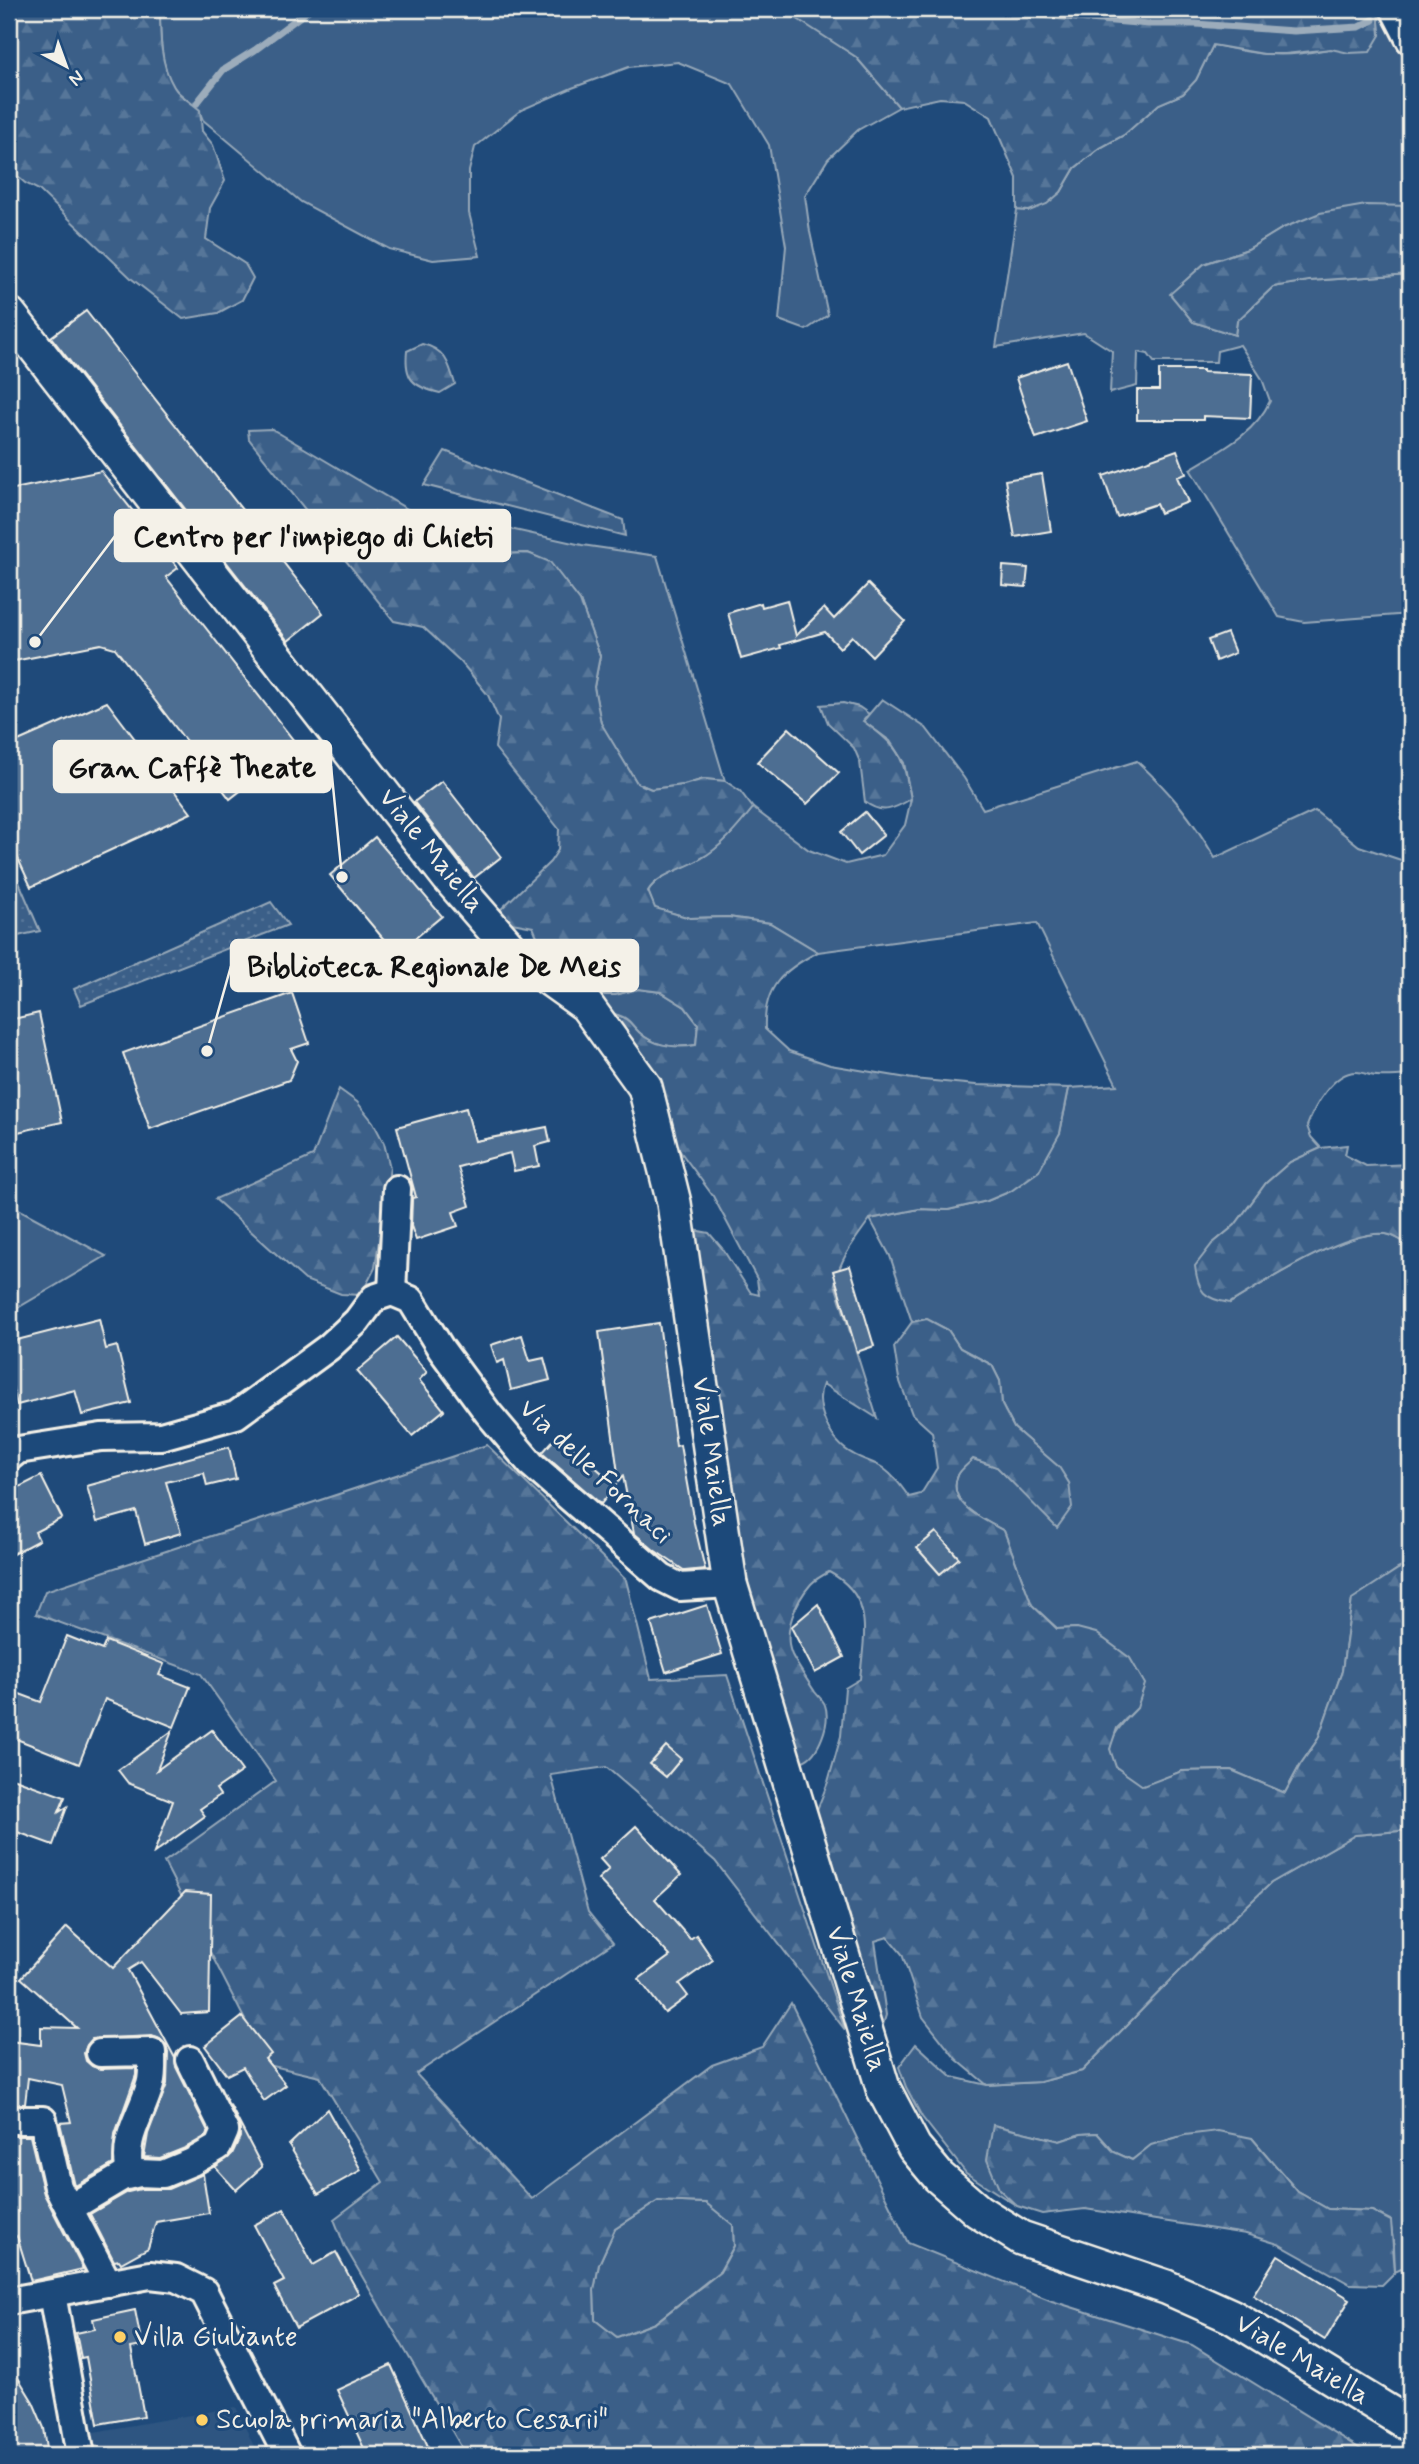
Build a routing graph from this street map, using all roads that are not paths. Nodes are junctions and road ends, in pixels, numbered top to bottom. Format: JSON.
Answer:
{"nodes":[{"id":1,"x":1394,"y":9,"type":"edge"},
{"id":2,"x":1410,"y":40,"type":"edge"},
{"id":3,"x":9,"y":314,"type":"edge"},
{"id":4,"x":9,"y":346,"type":"edge"},
{"id":5,"x":54,"y":372,"type":"junction"},
{"id":6,"x":397,"y":1189,"type":"dead end"},
{"id":7,"x":392,"y":1293,"type":"junction"},
{"id":8,"x":9,"y":1457,"type":"edge"},
{"id":9,"x":730,"y":1584,"type":"junction"},
{"id":10,"x":100,"y":2053,"type":"dead end"},
{"id":11,"x":190,"y":2060,"type":"dead end"},
{"id":12,"x":9,"y":2120,"type":"edge"},
{"id":13,"x":130,"y":2175,"type":"junction"},
{"id":14,"x":70,"y":2207,"type":"junction"},
{"id":15,"x":108,"y":2283,"type":"junction"},
{"id":16,"x":52,"y":2294,"type":"junction"},
{"id":17,"x":9,"y":2301,"type":"edge"},
{"id":18,"x":1410,"y":2426,"type":"edge"},
{"id":19,"x":81,"y":2455,"type":"edge"},
{"id":20,"x":287,"y":2455,"type":"edge"}],
"edges":[{"from":1,"to":2,"type":"street"},
{"from":3,"to":5,"type":"main road","name":"Viale Maiella"},
{"from":4,"to":5,"type":"main road","name":"Viale Maiella"},
{"from":5,"to":9,"type":"main road","name":"Viale Maiella"},
{"from":6,"to":7,"type":"street"},
{"from":7,"to":8,"type":"street"},
{"from":7,"to":9,"type":"street","name":"Via delle Fornaci"},
{"from":9,"to":18,"type":"main road","name":"Viale Maiella"},
{"from":10,"to":13,"type":"street"},
{"from":11,"to":13,"type":"street"},
{"from":12,"to":14,"type":"street"},
{"from":13,"to":14,"type":"street"},
{"from":14,"to":15,"type":"street"},
{"from":15,"to":16,"type":"street"},
{"from":15,"to":20,"type":"street"},
{"from":16,"to":17,"type":"street"},
{"from":16,"to":19,"type":"street"}]}
